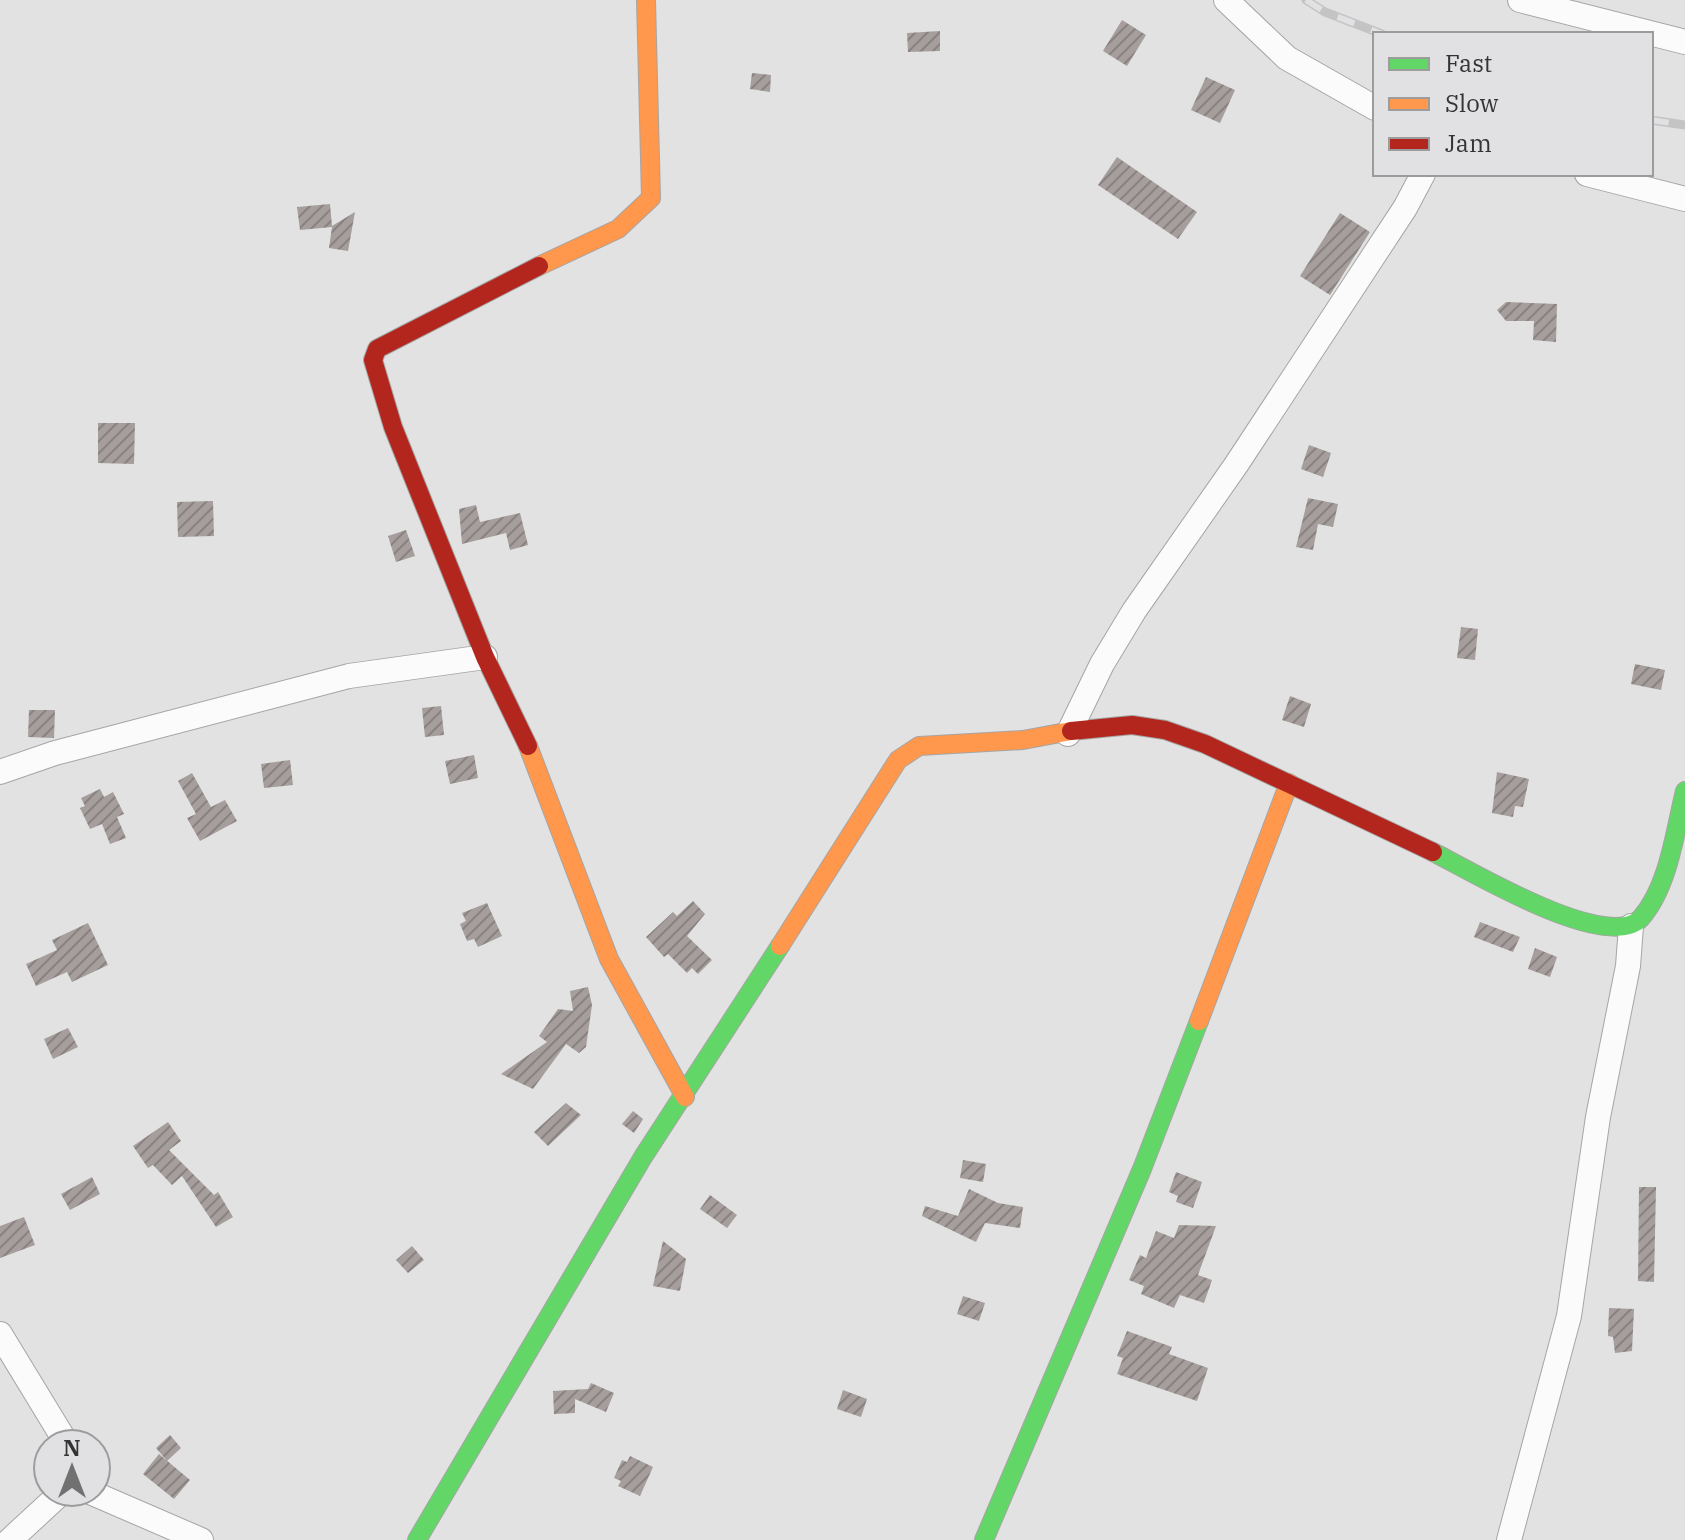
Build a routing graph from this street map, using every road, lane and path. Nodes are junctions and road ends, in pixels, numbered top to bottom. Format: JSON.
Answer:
{"nodes":[{"id":1,"x":646,"y":0,"type":"edge"},
{"id":2,"x":1226,"y":0,"type":"edge"},
{"id":3,"x":1520,"y":0,"type":"edge"},
{"id":4,"x":1646,"y":32,"type":"edge"},
{"id":5,"x":1653,"y":34,"type":"edge"},
{"id":6,"x":1685,"y":42,"type":"edge"},
{"id":7,"x":1373,"y":107,"type":"edge"},
{"id":8,"x":1422,"y":176,"type":"edge"},
{"id":9,"x":1595,"y":176,"type":"edge"},
{"id":10,"x":1685,"y":199,"type":"edge"},
{"id":11,"x":485,"y":657,"type":"junction"},
{"id":12,"x":1068,"y":734,"type":"junction"},
{"id":13,"x":0,"y":772,"type":"edge"},
{"id":14,"x":1289,"y":783,"type":"junction"},
{"id":15,"x":1685,"y":791,"type":"edge"},
{"id":16,"x":1631,"y":926,"type":"junction"},
{"id":17,"x":685,"y":1097,"type":"junction"},
{"id":18,"x":0,"y":1334,"type":"edge"},
{"id":19,"x":57,"y":1428,"type":"edge"},
{"id":20,"x":112,"y":1502,"type":"edge"},
{"id":21,"x":45,"y":1508,"type":"edge"},
{"id":22,"x":10,"y":1540,"type":"edge"},
{"id":23,"x":201,"y":1540,"type":"edge"},
{"id":24,"x":417,"y":1540,"type":"edge"},
{"id":25,"x":984,"y":1540,"type":"edge"},
{"id":26,"x":1509,"y":1540,"type":"edge"}],
"edges":[{"from":1,"to":11,"type":"street"},
{"from":2,"to":7,"type":"street"},
{"from":3,"to":4,"type":"street"},
{"from":5,"to":6,"type":"street"},
{"from":8,"to":12,"type":"street"},
{"from":9,"to":10,"type":"street"},
{"from":11,"to":13,"type":"street"},
{"from":11,"to":17,"type":"street"},
{"from":12,"to":14,"type":"street"},
{"from":12,"to":17,"type":"street"},
{"from":14,"to":16,"type":"street"},
{"from":14,"to":25,"type":"street"},
{"from":15,"to":16,"type":"street"},
{"from":16,"to":26,"type":"street"},
{"from":17,"to":24,"type":"street"},
{"from":18,"to":19,"type":"street"},
{"from":20,"to":23,"type":"street"},
{"from":21,"to":22,"type":"street"}]}
